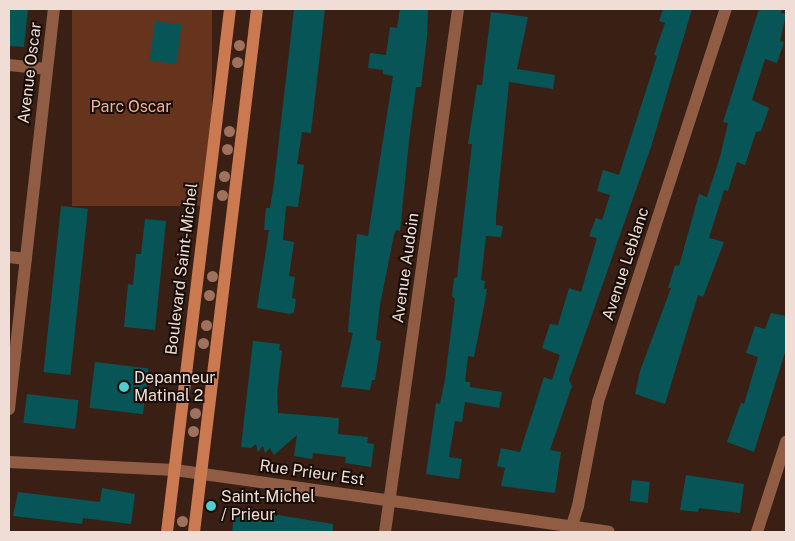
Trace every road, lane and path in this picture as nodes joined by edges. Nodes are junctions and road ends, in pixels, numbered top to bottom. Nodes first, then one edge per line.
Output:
1 (54, 9) edge
2 (230, 9) edge
3 (257, 9) edge
4 (458, 9) edge
5 (726, 9) edge
6 (9, 65) edge
7 (46, 69) junction
8 (9, 257) edge
9 (26, 259) junction
10 (9, 409) edge
11 (786, 442) edge
12 (9, 462) edge
13 (175, 470) junction
14 (201, 474) junction
15 (390, 500) junction
16 (570, 530) edge
17 (167, 532) edge
18 (194, 532) edge
19 (385, 532) edge
20 (609, 532) edge
21 (757, 532) edge

1 - 7 street, Avenue Oscar
2 - 13 main road, Boulevard Saint-Michel
3 - 14 main road
4 - 15 street, Avenue Audoin
5 - 16 street, Avenue Leblanc
6 - 7 street
7 - 9 street, Avenue Oscar
8 - 9 street
9 - 10 street, Avenue Oscar
11 - 21 street
12 - 13 street, Rue Prieur Est
13 - 14 street, Rue Prieur Est
13 - 17 main road, Boulevard Saint-Michel
14 - 15 street, Rue Prieur Est
14 - 18 main road
15 - 16 street, Rue Prieur Est
15 - 19 street, Avenue Audoin
16 - 20 street, Rue Prieur Est

